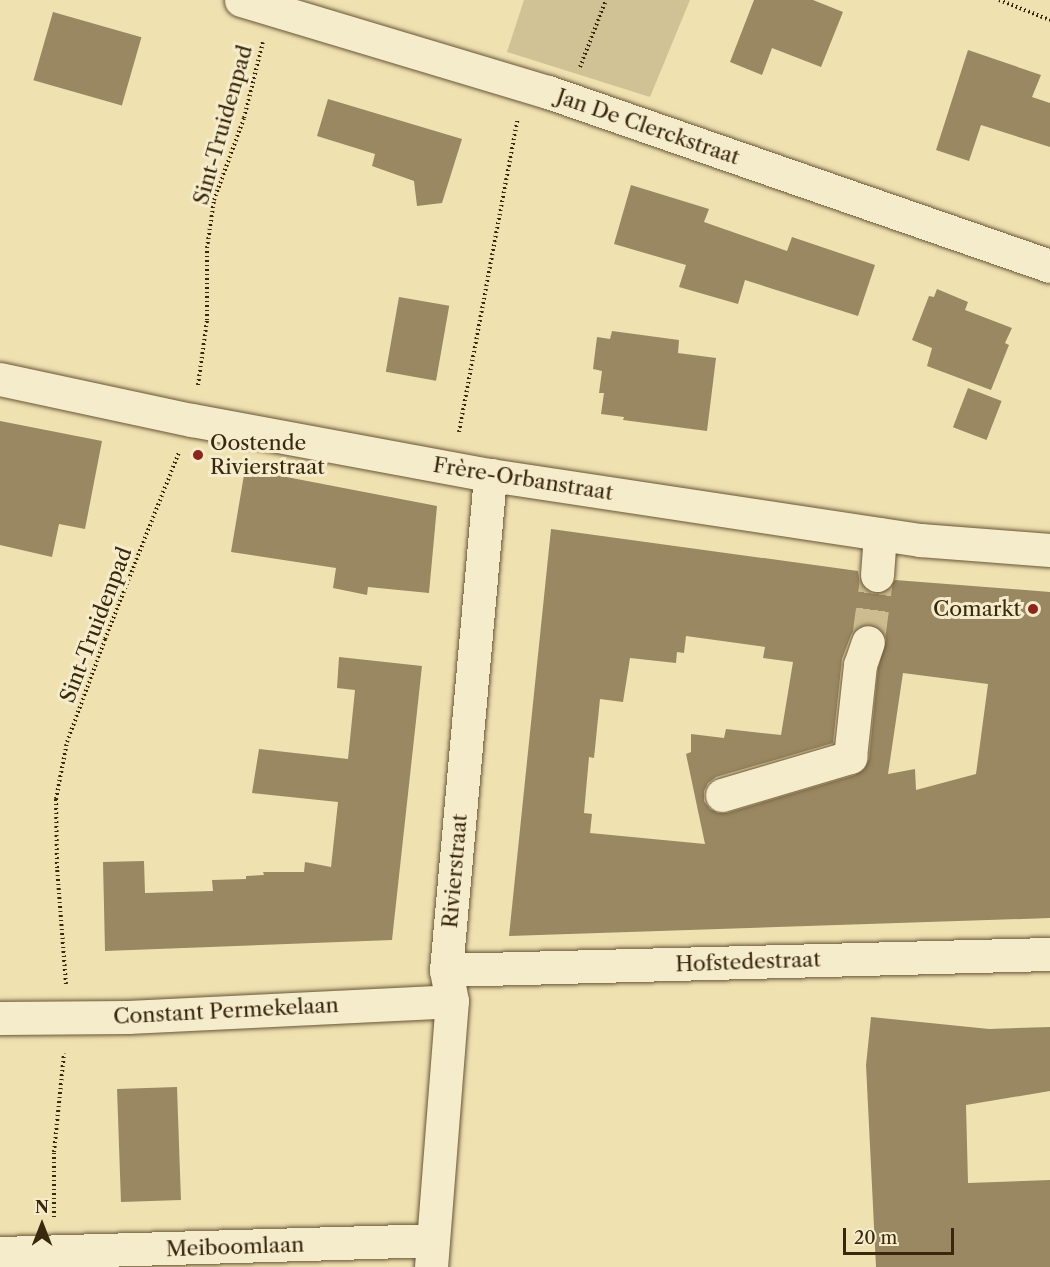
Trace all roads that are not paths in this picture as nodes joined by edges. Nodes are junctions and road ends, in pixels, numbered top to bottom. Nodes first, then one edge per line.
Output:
1 (256, 4) edge
2 (1050, 266) edge
3 (0, 379) edge
4 (490, 475) junction
5 (880, 534) junction
6 (1050, 550) edge
7 (877, 575) tunnel mouth
8 (868, 642) tunnel mouth
9 (722, 795) dead end
10 (1050, 954) edge
11 (449, 986) junction
12 (0, 1018) edge
13 (0, 1253) edge
14 (432, 1254) edge

1 - 2 street, Jan De Clerckstraat
3 - 4 street, Frère-Orbanstraat
4 - 5 street, Frère-Orbanstraat
4 - 11 street, Rivierstraat
5 - 6 street, Frère-Orbanstraat
5 - 7 street
8 - 9 street
10 - 11 street, Hofstedestraat
11 - 12 street, Constant Permekelaan
11 - 14 street, Rivierstraat
13 - 14 street, Meiboomlaan

